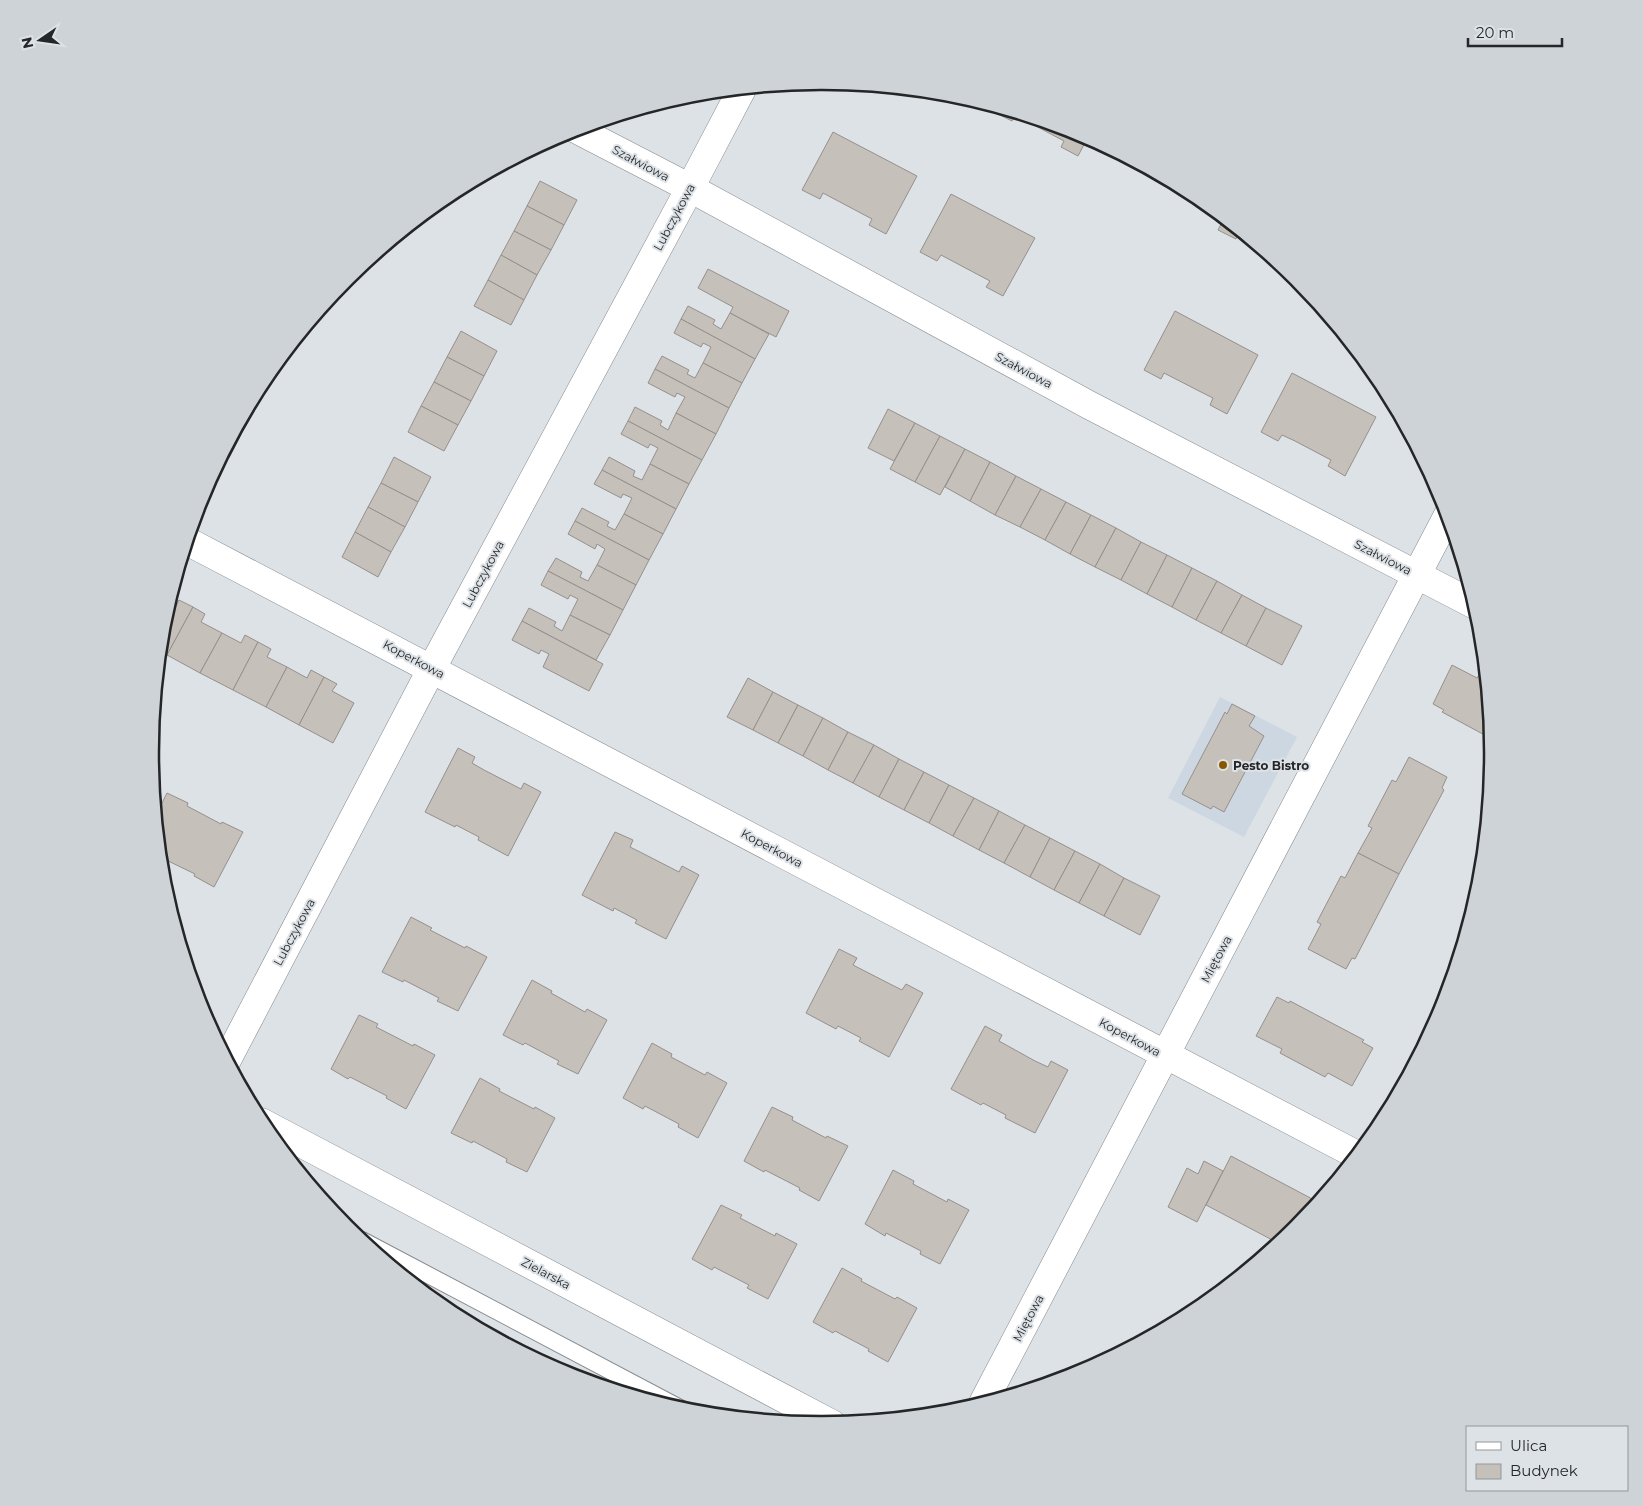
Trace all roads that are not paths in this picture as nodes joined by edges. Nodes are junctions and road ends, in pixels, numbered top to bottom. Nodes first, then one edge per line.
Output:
1 (739, 96) edge
2 (585, 134) edge
3 (690, 188) junction
4 (1443, 524) edge
5 (193, 544) edge
6 (1416, 574) junction
7 (1467, 601) edge
8 (432, 668) junction
9 (231, 1054) edge
10 (1165, 1056) junction
11 (277, 1130) edge
12 (1351, 1152) edge
13 (386, 1253) edge
14 (653, 1394) edge
15 (986, 1395) edge
16 (817, 1416) edge

1 - 3 street, Lubczykowa
2 - 3 street, Szałwiowa
3 - 6 street, Szałwiowa
3 - 8 street, Lubczykowa
4 - 6 street, Miętowa
5 - 8 street, Koperkowa
6 - 7 street, Szałwiowa
6 - 10 street, Miętowa
8 - 9 street, Lubczykowa
8 - 10 street, Koperkowa
10 - 12 street, Koperkowa
10 - 15 street, Miętowa
11 - 16 street, Zielarska
13 - 14 lane

